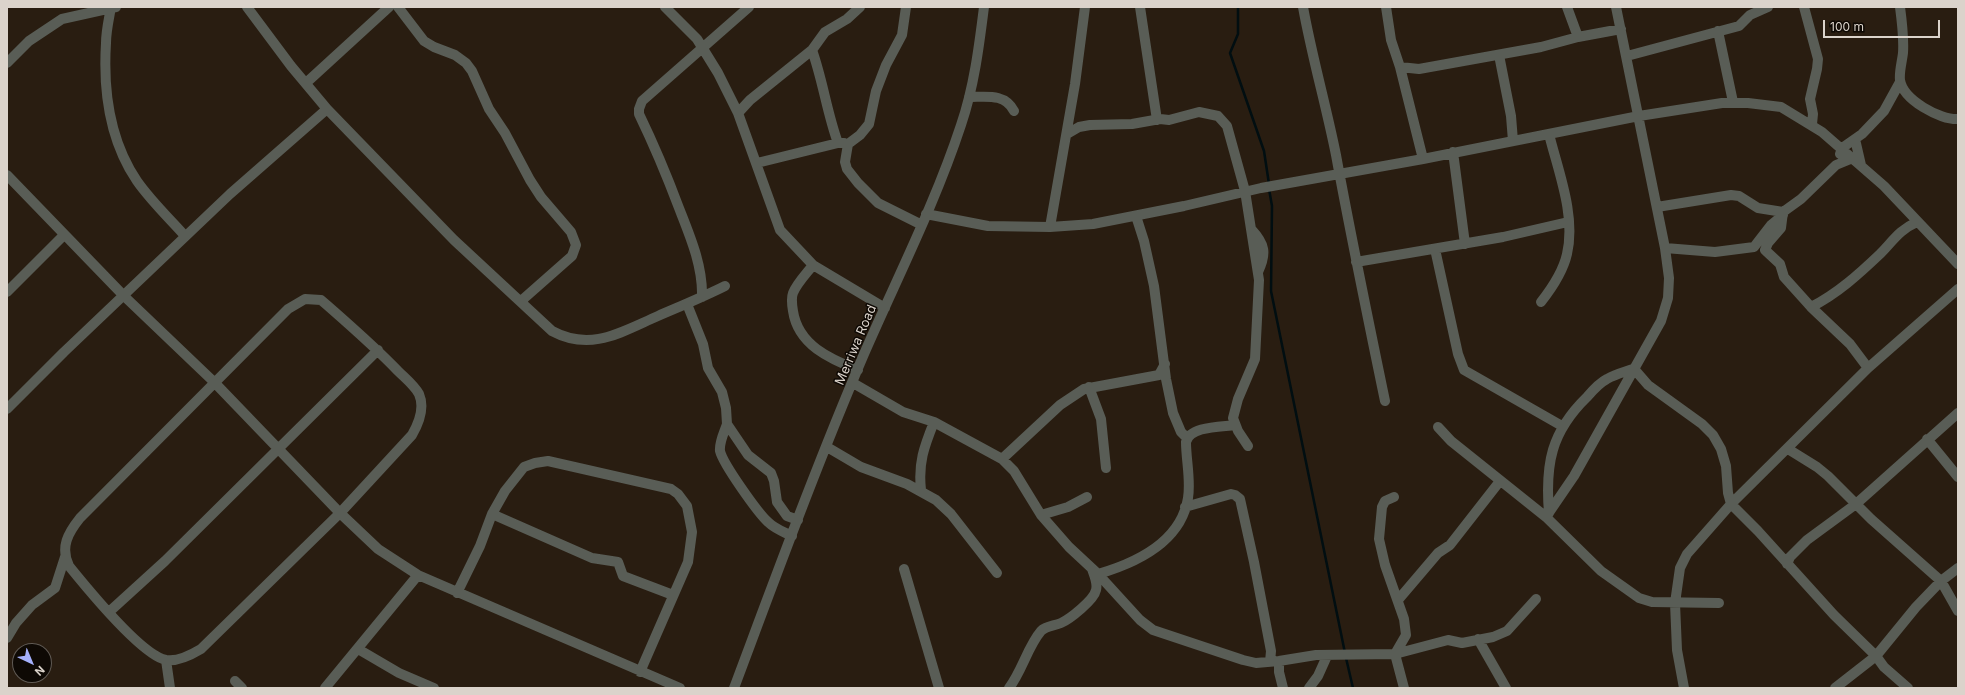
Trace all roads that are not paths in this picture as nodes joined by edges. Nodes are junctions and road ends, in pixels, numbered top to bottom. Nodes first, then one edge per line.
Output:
1 (112, 7) edge
2 (248, 7) edge
3 (389, 7) edge
4 (398, 7) edge
5 (665, 7) edge
6 (749, 7) edge
7 (860, 7) edge
8 (904, 7) edge
9 (984, 7) edge
10 (1085, 7) edge
11 (1140, 7) edge
12 (1303, 7) edge
13 (1386, 7) edge
14 (1567, 7) edge
15 (1616, 7) edge
16 (1768, 7) edge
17 (1804, 7) edge
18 (1900, 7) edge
19 (1621, 29) junction
20 (1718, 31) junction
21 (1578, 37) junction
22 (701, 47) junction
23 (812, 50) junction
24 (1499, 55) junction
25 (1627, 56) junction
26 (7, 63) edge
27 (1400, 67) junction
28 (1419, 69) junction
29 (1900, 82) junction
30 (306, 83) junction
31 (1404, 83) junction
32 (969, 97) junction
33 (1733, 102) junction
34 (327, 109) junction
35 (1014, 111) dead end
36 (738, 113) junction
37 (1638, 116) junction
38 (1958, 119) edge
39 (1157, 120) junction
40 (1812, 124) junction
41 (1067, 134) junction
42 (1549, 134) junction
43 (1855, 139) junction
44 (1513, 141) junction
45 (843, 143) junction
46 (1842, 148) junction
47 (1453, 152) junction
48 (1423, 159) junction
49 (1857, 161) junction
50 (757, 163) junction
51 (1836, 165) junction
52 (1339, 174) junction
53 (7, 175) edge
54 (1245, 191) junction
55 (1657, 207) junction
56 (1783, 213) junction
57 (926, 214) junction
58 (1136, 216) junction
59 (1568, 222) junction
60 (1917, 222) junction
61 (922, 225) junction
62 (1050, 227) junction
63 (64, 234) junction
64 (185, 236) junction
65 (1465, 244) junction
66 (1665, 248) junction
67 (1435, 249) junction
68 (1356, 262) junction
69 (1958, 264) edge
70 (813, 265) junction
71 (725, 286) dead end
72 (1958, 289) edge
73 (7, 292) edge
74 (124, 296) junction
75 (702, 297) junction
76 (521, 301) junction
77 (1541, 302) dead end
78 (687, 304) junction
79 (1812, 307) junction
80 (885, 308) junction
81 (378, 350) junction
82 (1165, 364) junction
83 (1868, 368) junction
84 (1634, 369) junction
85 (858, 370) junction
86 (214, 382) junction
87 (853, 383) junction
88 (1089, 387) junction
89 (1385, 401) dead end
90 (7, 409) edge
91 (1958, 413) edge
92 (934, 422) junction
93 (726, 424) junction
94 (1235, 425) junction
95 (1562, 426) junction
96 (1438, 427) dead end
97 (1187, 438) junction
98 (1927, 439) junction
99 (1248, 446) dead end
100 (827, 447) junction
101 (278, 448) junction
102 (1788, 449) junction
103 (1002, 459) junction
104 (1106, 468) dead end
105 (1958, 477) edge
106 (1500, 481) junction
107 (921, 490) junction
108 (1087, 497) dead end
109 (1394, 497) dead end
110 (1731, 504) junction
111 (1856, 504) junction
112 (1185, 507) junction
113 (340, 513) junction
114 (492, 514) junction
115 (1040, 515) junction
116 (1547, 515) junction
117 (798, 520) junction
118 (792, 536) junction
119 (65, 557) junction
120 (1787, 564) junction
121 (1958, 568) edge
122 (904, 569) dead end
123 (1095, 571) junction
124 (997, 573) dead end
125 (418, 575) junction
126 (1941, 581) junction
127 (457, 593) junction
128 (673, 594) junction
129 (1536, 599) dead end
130 (1398, 600) junction
131 (1675, 603) junction
132 (1720, 603) dead end
133 (1958, 611) edge
134 (109, 612) junction
135 (7, 638) edge
136 (1478, 639) junction
137 (358, 649) junction
138 (1395, 654) junction
139 (1327, 656) junction
140 (1876, 656) junction
141 (166, 660) junction
142 (1275, 662) junction
143 (640, 672) junction
144 (170, 688) edge
145 (325, 688) edge
146 (434, 688) edge
147 (680, 688) edge
148 (734, 688) edge
149 (939, 688) edge
150 (1009, 688) edge
151 (1283, 688) edge
152 (1309, 688) edge
153 (1404, 688) edge
154 (1506, 688) edge
155 (1684, 688) edge
156 (1836, 688) edge
157 (1908, 688) edge

1 - 26 street
1 - 64 street
2 - 30 street
3 - 30 street
4 - 76 street
5 - 22 street
6 - 22 street
7 - 23 street
8 - 45 street
9 - 32 street, Merriwa Road
10 - 41 street
11 - 39 street
12 - 52 street
13 - 27 street
14 - 21 street
15 - 19 street
16 - 20 street
17 - 40 street
18 - 29 street
19 - 21 street
19 - 25 street
20 - 25 street
20 - 33 street
21 - 24 street
22 - 36 street
22 - 75 street
23 - 36 street
23 - 45 street
24 - 28 street
24 - 44 street
25 - 37 street
27 - 28 street
27 - 31 street
28 - 31 street
29 - 38 street
29 - 43 street
30 - 34 street
31 - 48 street
32 - 35 street
32 - 57 street, Merriwa Road
33 - 37 street
33 - 40 street
34 - 64 street
34 - 76 street
36 - 50 street
37 - 42 street
37 - 55 street
39 - 41 street
39 - 54 street
40 - 46 street
41 - 62 street
42 - 44 street
42 - 59 street
43 - 46 street
43 - 49 street
44 - 47 street
45 - 50 street
45 - 61 street
46 - 49 street
46 - 51 street
47 - 48 street
47 - 65 street
48 - 52 street
49 - 51 street
49 - 60 street
50 - 70 street
51 - 56 street
52 - 54 street
52 - 68 street
53 - 63 street
54 - 58 street
54 - 94 street
55 - 56 street
55 - 66 street
56 - 66 street
56 - 79 street
57 - 61 street, Merriwa Road
57 - 62 street
58 - 62 street
58 - 82 street
59 - 65 street
59 - 77 street
60 - 69 street
60 - 79 street
61 - 80 street, Merriwa Road
63 - 73 street
63 - 74 street
64 - 74 street
65 - 67 street
66 - 84 street
67 - 68 street
67 - 95 street
68 - 89 street
70 - 80 street
70 - 85 street
71 - 75 street
72 - 83 street
74 - 86 street
74 - 90 street
75 - 78 street
76 - 78 street
78 - 93 street
79 - 83 street
80 - 85 street, Merriwa Road
81 - 86 street
81 - 101 street
81 - 113 street
82 - 88 street
82 - 97 street
83 - 102 street
84 - 95 street
84 - 110 street
84 - 116 street
85 - 87 street, Merriwa Road
86 - 101 street
86 - 119 street
87 - 92 street
87 - 100 street, Merriwa Road
88 - 103 street
88 - 104 street
91 - 98 street
92 - 103 street
92 - 107 street
93 - 117 street
93 - 118 street
94 - 97 street
94 - 99 street
95 - 116 street
96 - 106 street
97 - 112 street
98 - 105 street
98 - 111 street
100 - 107 street
100 - 117 street, Merriwa Road
101 - 113 street
101 - 134 street
102 - 110 street
102 - 111 street
103 - 115 street
106 - 116 street
106 - 130 street
107 - 124 street
108 - 115 street
109 - 130 street
110 - 120 street
110 - 131 street
111 - 120 street
111 - 126 street
112 - 123 street
112 - 142 street
113 - 125 street
113 - 141 street
114 - 127 street
114 - 128 street
114 - 128 street
115 - 123 street
116 - 131 street
117 - 118 street, Merriwa Road
118 - 148 street, Merriwa Road
119 - 134 street
119 - 135 street
120 - 140 street
121 - 126 street
122 - 149 street
123 - 142 street
123 - 150 street
125 - 127 street
125 - 137 street
126 - 133 street
126 - 140 street
127 - 143 street
128 - 143 street
129 - 136 street
130 - 138 street
131 - 132 street
131 - 155 street
134 - 141 street
136 - 138 street
136 - 154 street
137 - 145 street
137 - 146 street
138 - 139 street
138 - 153 street
139 - 142 street
139 - 152 street
140 - 156 street
140 - 157 street
141 - 144 street
142 - 151 street
143 - 147 street

